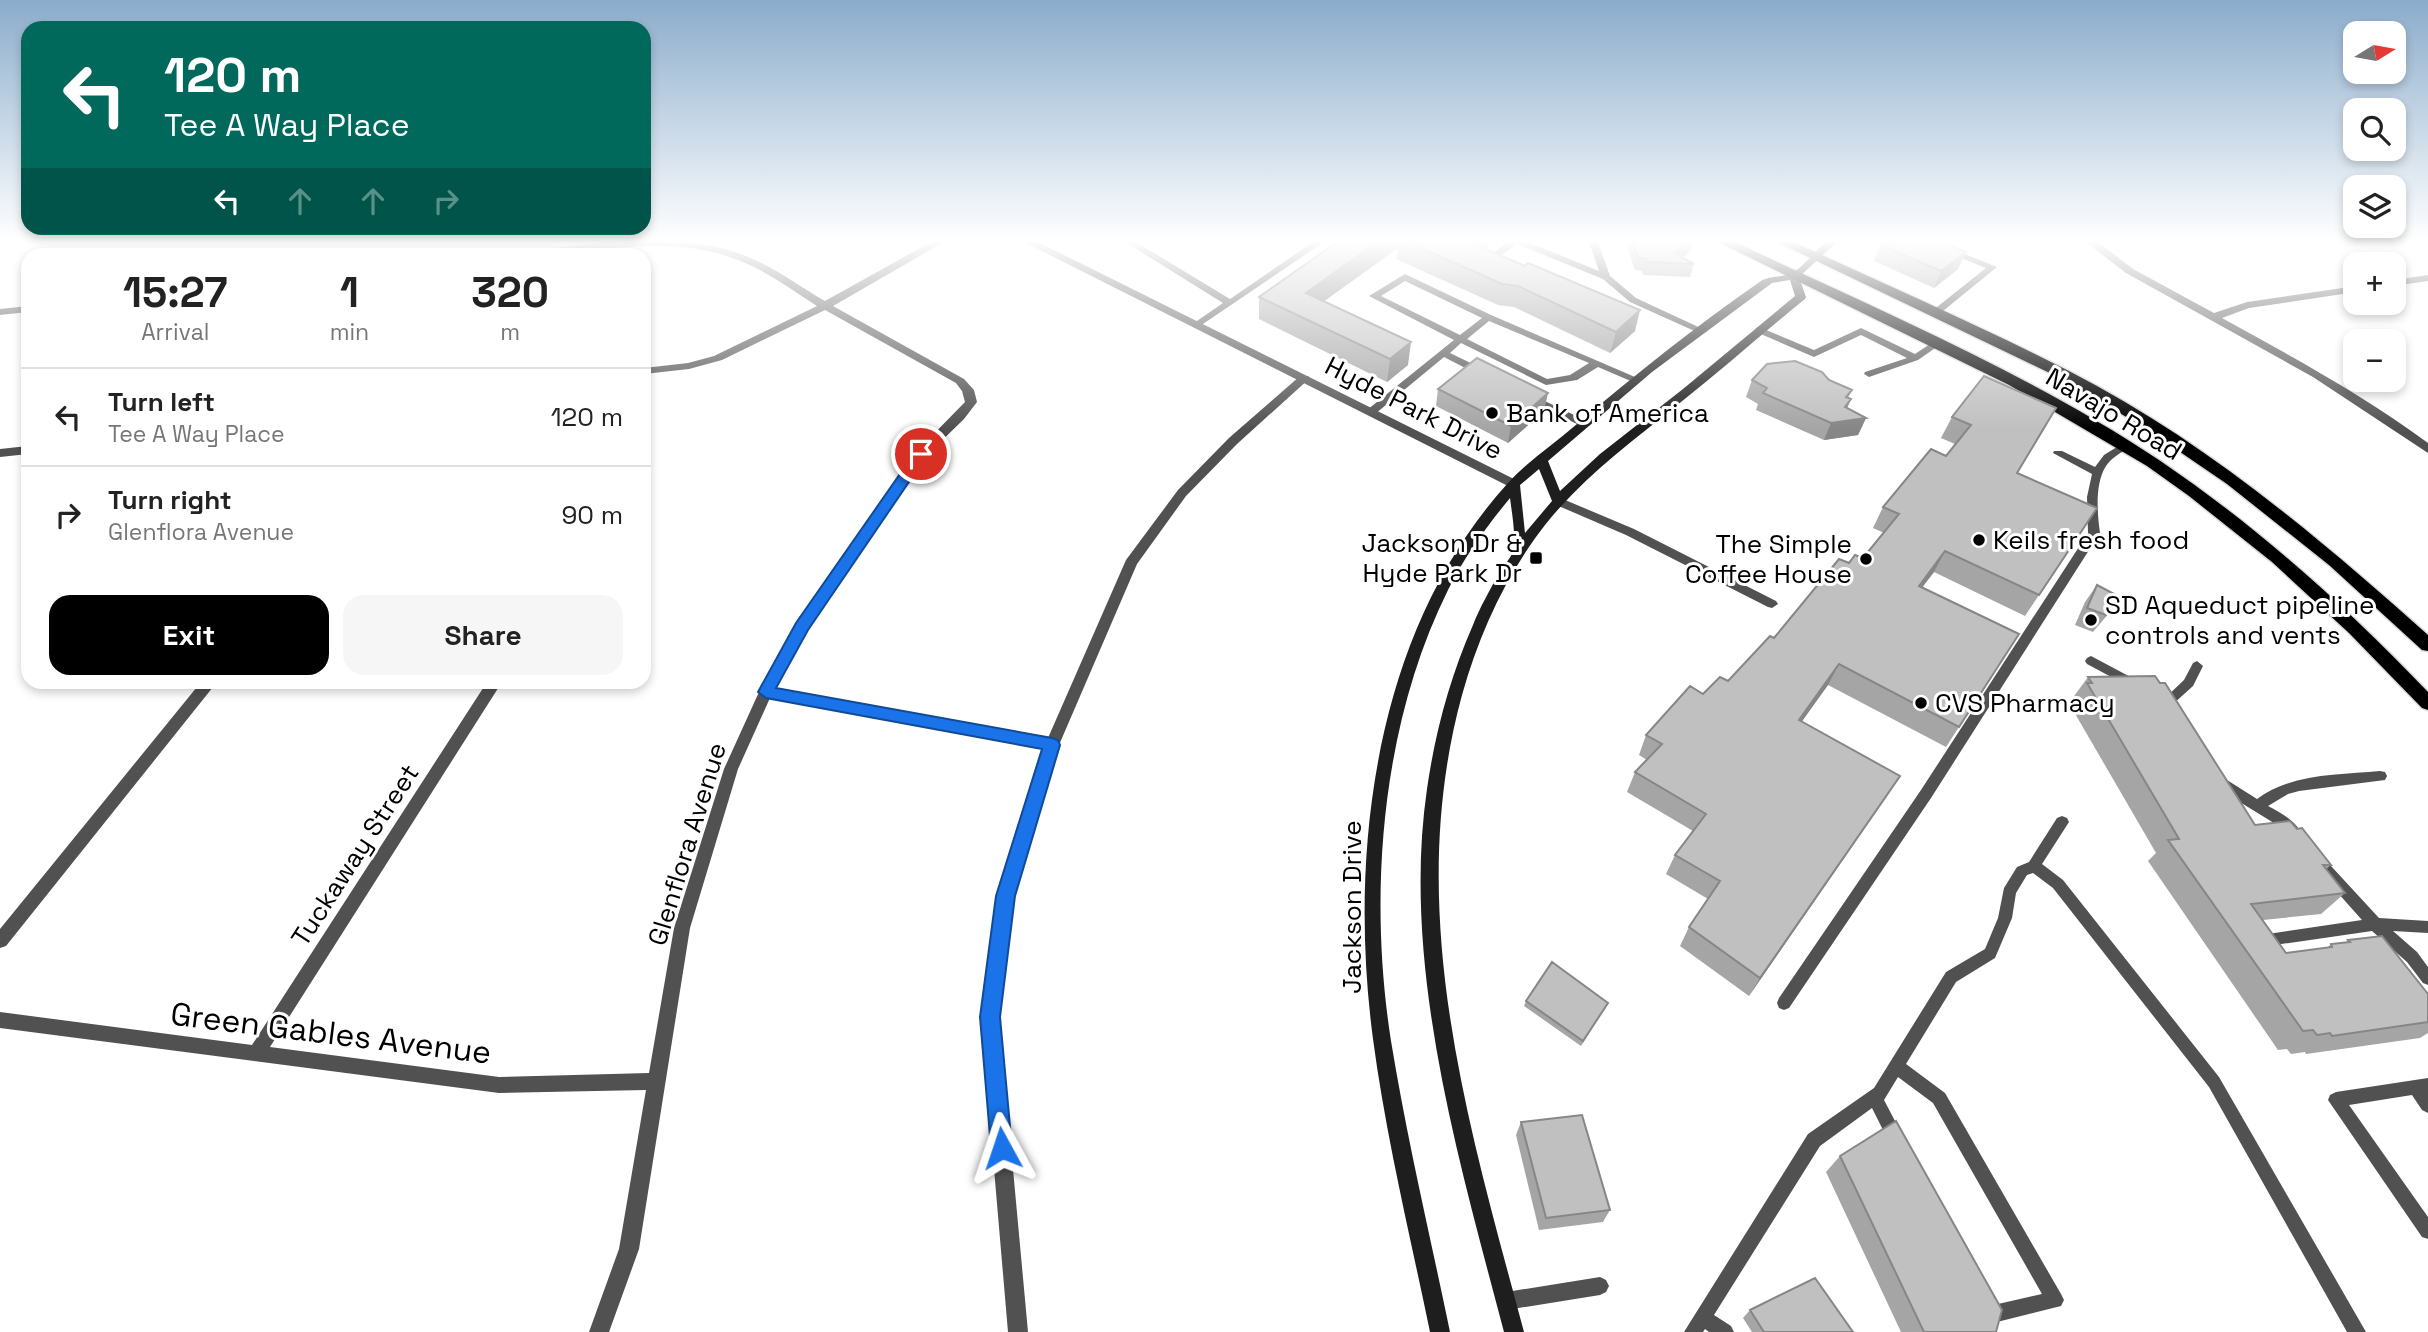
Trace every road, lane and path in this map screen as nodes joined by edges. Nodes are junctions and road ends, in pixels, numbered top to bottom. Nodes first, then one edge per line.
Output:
1 (822, 304) edge
2 (828, 304) edge
3 (1155, 304) edge
4 (1228, 304) edge
5 (1390, 304) edge
6 (1461, 304) edge
7 (1642, 304) edge
8 (1737, 304) edge
9 (1791, 304) edge
10 (1853, 304) edge
11 (1916, 304) edge
12 (1946, 304) edge
13 (2191, 304) edge
14 (2253, 304) edge
15 (825, 306) junction
16 (21, 310) edge
17 (0, 312) edge
18 (1935, 313) junction
19 (1488, 317) junction
20 (2214, 317) junction
21 (1197, 325) junction
22 (1759, 330) junction
23 (1702, 331) junction
24 (1459, 340) junction
25 (1936, 344) junction
26 (1443, 354) junction
27 (1915, 358) junction
28 (1597, 363) junction
29 (651, 370) edge
30 (1869, 374) dead end
31 (1490, 377) edge
32 (1304, 378) junction
33 (1637, 380) junction
34 (1526, 395) edge
35 (1371, 412) junction
36 (1585, 424) junction
37 (2425, 443) edge
38 (2125, 445) junction
39 (21, 451) edge
40 (0, 453) edge
41 (2058, 453) dead end
42 (1541, 459) junction
43 (2099, 473) junction
44 (1514, 484) junction
45 (1558, 501) junction
46 (1519, 551) junction
47 (1772, 604) dead end
48 (2428, 645) edge
49 (2091, 661) dead end
50 (2197, 666) dead end
51 (204, 689) edge
52 (490, 689) edge
53 (766, 692) junction
54 (2428, 703) edge
55 (1052, 745) junction
56 (2216, 775) edge
57 (2380, 776) dead end
58 (2258, 806) junction
59 (2062, 822) dead end
60 (2304, 844) edge
61 (2321, 864) edge
62 (2034, 866) junction
63 (2428, 917) edge
64 (2375, 924) junction
65 (2412, 926) junction
66 (2428, 927) edge
67 (0, 941) edge
68 (2257, 942) edge
69 (2428, 978) edge
70 (1784, 1003) dead end
71 (0, 1020) edge
72 (256, 1053) junction
73 (1896, 1066) junction
74 (657, 1081) junction
75 (2421, 1086) edge
76 (1874, 1097) junction
77 (2428, 1105) edge
78 (1907, 1158) edge
79 (2428, 1231) edge
80 (1600, 1286) dead end
81 (1980, 1290) edge
82 (1506, 1301) junction
83 (1697, 1324) edge
84 (599, 1332) edge
85 (1018, 1332) edge
86 (1440, 1332) edge
87 (1514, 1332) edge
88 (1725, 1332) edge
89 (2357, 1332) edge

1 - 15 street
2 - 15 street
3 - 21 street, Hyde Park Drive
4 - 21 lane
5 - 24 lane
6 - 19 lane
7 - 23 lane
8 - 23 main road, Jackson Drive
9 - 22 main road
10 - 25 main road, Navajo Road
11 - 18 main road, Navajo Road
12 - 18 lane
13 - 20 street
14 - 20 street
15 - 29 street
15 - 53 street, Glenflora Avenue
16 - 17 street
18 - 48 main road, Navajo Road
19 - 24 lane
19 - 28 lane
20 - 37 street
21 - 32 street, Hyde Park Drive
22 - 27 lane
22 - 45 main road
23 - 33 main road, Jackson Drive
24 - 26 lane
24 - 28 lane
25 - 27 lane
25 - 38 main road, Navajo Road
26 - 31 lane
26 - 35 lane
27 - 30 lane
28 - 33 lane
32 - 35 street, Hyde Park Drive
32 - 55 street
33 - 36 main road, Jackson Drive
34 - 36 lane
35 - 44 street, Hyde Park Drive
36 - 42 main road, Jackson Drive
38 - 43 lane
38 - 54 main road, Navajo Road
39 - 40 street
41 - 43 lane
42 - 44 main road, Jackson Drive
42 - 45 main road
43 - 70 lane
44 - 46 main road
44 - 86 main road, Jackson Drive
45 - 46 main road
45 - 47 lane
46 - 82 main road
49 - 50 lane
51 - 67 street
52 - 72 street, Tuckaway Street
53 - 55 street
53 - 74 street, Glenflora Avenue
55 - 85 street
56 - 58 lane
57 - 58 lane
58 - 60 lane
59 - 62 lane
61 - 64 lane
62 - 73 lane
62 - 89 lane
63 - 65 lane
64 - 65 lane
64 - 68 lane
64 - 69 lane
65 - 66 lane
71 - 72 street, Green Gables Avenue
72 - 74 street, Green Gables Avenue
73 - 76 lane
73 - 81 lane
74 - 84 street, Glenflora Avenue
75 - 77 lane
75 - 79 lane
76 - 78 lane
76 - 83 lane
80 - 82 lane
82 - 87 main road
83 - 88 lane

